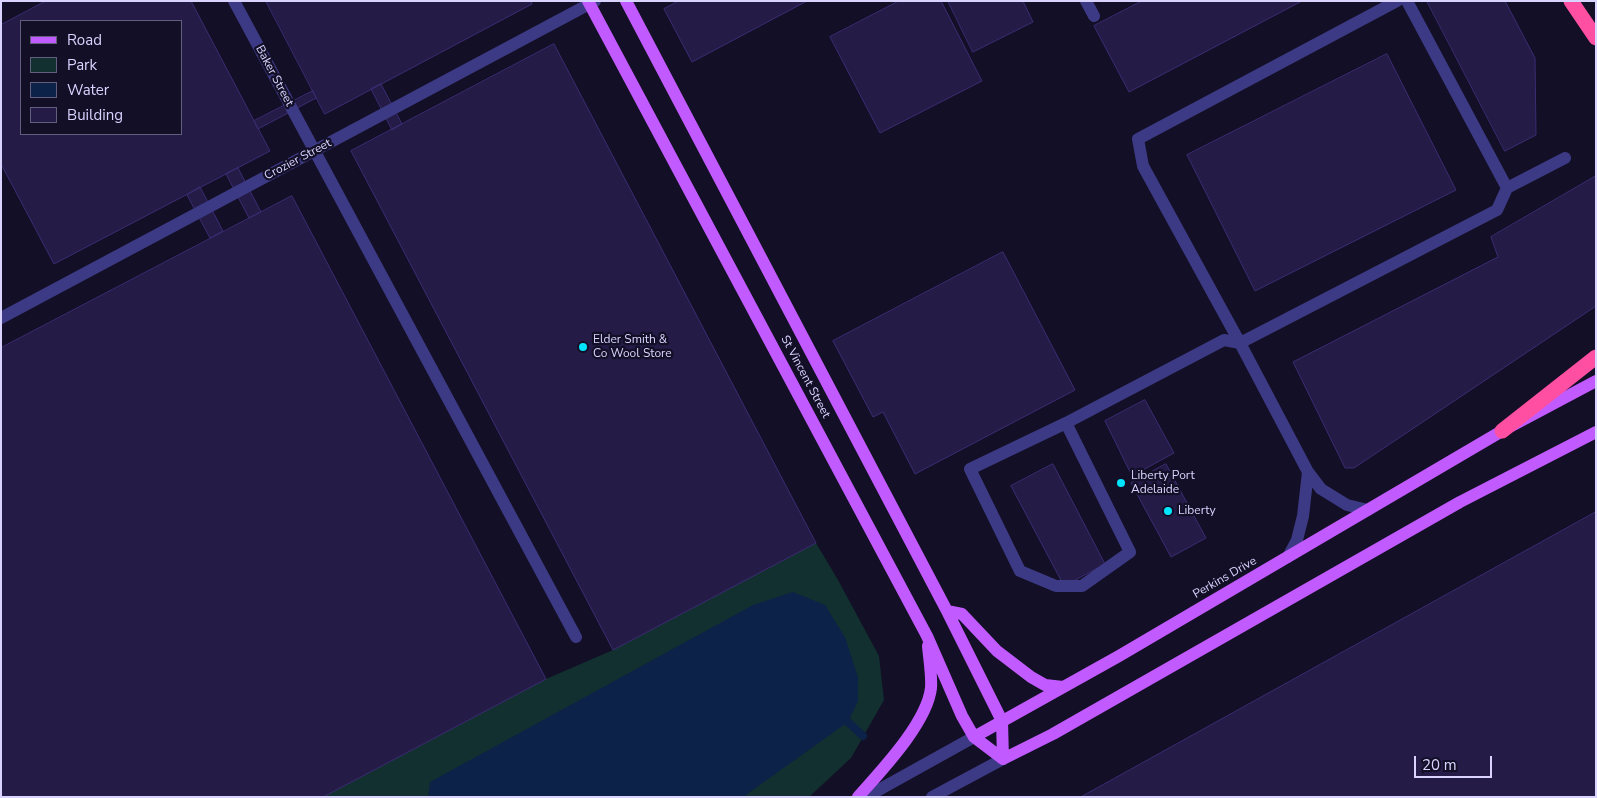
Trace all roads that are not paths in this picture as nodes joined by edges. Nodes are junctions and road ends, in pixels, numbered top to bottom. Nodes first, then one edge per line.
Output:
1 (234, 1) edge
2 (626, 1) edge
3 (1086, 1) edge
4 (1397, 1) edge
5 (1408, 1) edge
6 (1571, 1) edge
7 (591, 2) edge
8 (1094, 16) dead end
9 (1596, 38) edge
10 (315, 151) junction
11 (1566, 158) dead end
12 (1507, 188) junction
13 (1, 318) edge
14 (1240, 343) junction
15 (1596, 357) edge
16 (1596, 381) edge
17 (1066, 423) junction
18 (1502, 431) junction
19 (1596, 432) edge
20 (1308, 472) junction
21 (1368, 510) junction
22 (1288, 557) junction
23 (946, 611) junction
24 (927, 636) junction
25 (576, 637) dead end
26 (1063, 687) junction
27 (1002, 721) junction
28 (974, 738) junction
29 (1003, 759) junction
30 (858, 797) edge
31 (866, 797) edge
32 (932, 797) edge

1 - 10 street, Baker Street
2 - 23 main road, St Vincent Street
3 - 8 street
4 - 14 street
5 - 12 street
6 - 9 highway
7 - 10 street, Crozier Street
7 - 24 main road, St Vincent Street
10 - 13 street, Crozier Street
10 - 25 street, Baker Street
11 - 12 street
12 - 14 street
14 - 17 street
14 - 20 street
15 - 18 highway
16 - 18 main road, Perkins Drive
17 - 17 street
18 - 21 main road, Perkins Drive
19 - 29 main road
20 - 21 street
20 - 22 street
21 - 22 main road, Perkins Drive
22 - 26 main road, Perkins Drive
23 - 26 main road
23 - 27 main road, St Vincent Street
24 - 28 main road, St Vincent Street
24 - 30 main road
26 - 27 main road, Perkins Drive
27 - 28 main road, Perkins Drive
27 - 29 main road
28 - 29 main road, St Vincent Street
28 - 31 street, Perkins Drive
29 - 32 street

